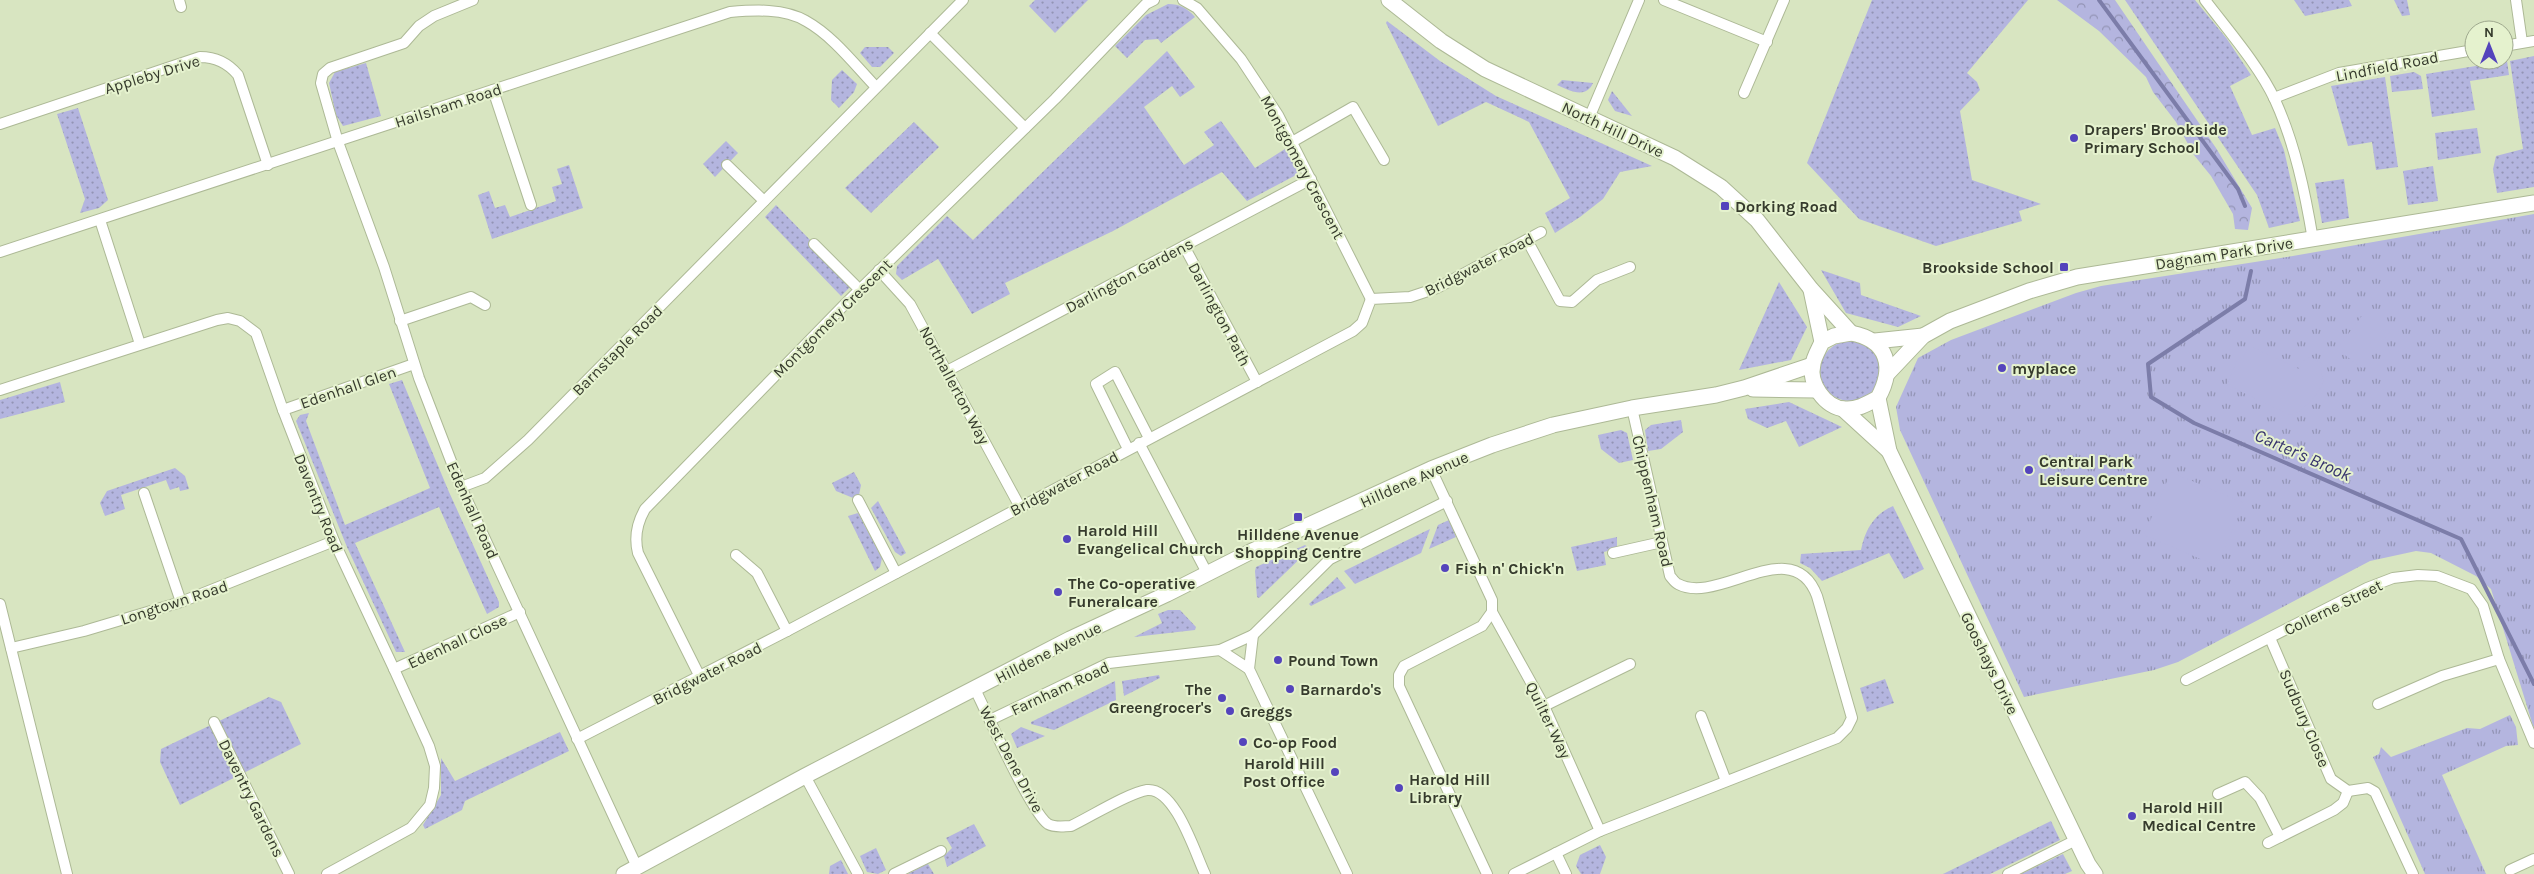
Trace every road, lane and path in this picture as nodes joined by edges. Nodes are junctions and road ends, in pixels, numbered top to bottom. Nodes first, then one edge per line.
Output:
1 (473, 0) edge
2 (963, 0) edge
3 (1154, 0) edge
4 (1183, 0) edge
5 (1389, 0) edge
6 (1639, 0) edge
7 (1664, 0) edge
8 (1784, 0) edge
9 (2205, 0) edge
10 (2516, 0) edge
11 (930, 33) junction
12 (2534, 41) edge
13 (1767, 42) junction
14 (2522, 42) junction
15 (2514, 44) edge
16 (2464, 52) edge
17 (876, 87) junction
18 (493, 90) junction
19 (1744, 93) dead end
20 (2274, 98) junction
21 (1589, 118) junction
22 (0, 124) edge
23 (1025, 128) junction
24 (338, 142) junction
25 (1292, 142) junction
26 (1384, 160) dead end
27 (268, 165) junction
28 (727, 165) dead end
29 (1311, 178) junction
30 (764, 201) junction
31 (2534, 203) edge
32 (531, 205) dead end
33 (100, 220) junction
34 (1542, 232) dead end
35 (1527, 240) junction
36 (2313, 240) junction
37 (814, 244) dead end
38 (1184, 246) junction
39 (0, 252) edge
40 (1630, 267) dead end
41 (879, 270) junction
42 (859, 289) junction
43 (1810, 289) junction
44 (1371, 298) junction
45 (485, 305) dead end
46 (400, 322) junction
47 (1851, 333) junction
48 (1923, 336) junction
49 (1874, 341) junction
50 (1822, 342) junction
51 (140, 344) junction
52 (414, 364) junction
53 (1812, 365) junction
54 (947, 371) junction
55 (1888, 373) junction
56 (1257, 382) junction
57 (1744, 388) junction
58 (0, 390) edge
59 (1816, 390) junction
60 (1878, 398) junction
61 (1632, 408) junction
62 (1843, 409) junction
63 (283, 410) junction
64 (1149, 438) junction
65 (1139, 443) junction
66 (1128, 449) junction
67 (1888, 451) junction
68 (1431, 469) junction
69 (461, 487) junction
70 (144, 493) dead end
71 (858, 500) dead end
72 (1447, 501) junction
73 (1020, 507) junction
74 (334, 541) junction
75 (1662, 542) junction
76 (1613, 553) dead end
77 (736, 555) dead end
78 (896, 573) junction
79 (1207, 573) junction
80 (181, 602) junction
81 (0, 604) edge
82 (520, 612) junction
83 (1492, 612) junction
84 (788, 631) junction
85 (1253, 635) junction
86 (2270, 638) junction
87 (10, 648) junction
88 (1220, 650) junction
89 (2500, 659) junction
90 (1630, 664) dead end
91 (1248, 668) junction
92 (394, 669) junction
93 (700, 677) junction
94 (2186, 680) dead end
95 (975, 689) junction
96 (2378, 704) dead end
97 (1544, 706) junction
98 (1701, 716) dead end
99 (990, 720) junction
100 (214, 722) dead end
101 (577, 739) junction
102 (2534, 743) edge
103 (805, 776) junction
104 (1726, 780) junction
105 (2348, 791) junction
106 (2218, 794) dead end
107 (1600, 831) junction
108 (2280, 837) junction
109 (2076, 840) junction
110 (2268, 843) dead end
111 (941, 851) dead end
112 (1556, 853) junction
113 (2534, 859) edge
114 (2510, 870) dead end
115 (630, 871) edge
116 (67, 874) edge
117 (289, 874) edge
118 (327, 874) edge
119 (858, 874) edge
120 (894, 874) edge
121 (1204, 874) edge
122 (1347, 874) edge
123 (1487, 874) edge
124 (1514, 874) edge
125 (1566, 874) edge
126 (2008, 874) edge
127 (2095, 874) edge
128 (2413, 874) edge

1 - 24 street, Edenhall Road
2 - 11 street, Barnstaple Road
3 - 23 street, Montgomery Crescent
4 - 25 street, Montgomery Crescent
5 - 21 street, North Hill Drive
6 - 21 street
7 - 13 street
8 - 13 street
9 - 20 street
10 - 14 street
11 - 17 street, Barnstaple Road
11 - 23 street
12 - 14 street
13 - 19 street
14 - 15 street
16 - 20 street, Lindfield Road
17 - 18 street, Hailsham Road
17 - 30 street, Barnstaple Road
18 - 24 street, Hailsham Road
18 - 32 street
20 - 36 street
21 - 43 street, North Hill Drive
22 - 27 street, Appleby Drive
23 - 41 street, Montgomery Crescent
24 - 27 street, Hailsham Road
24 - 46 street, Edenhall Road
25 - 26 street
25 - 29 street, Montgomery Crescent
27 - 33 street, Hailsham Road
28 - 30 street
29 - 38 street, Darlington Gardens
29 - 44 street, Montgomery Crescent
30 - 69 street, Barnstaple Road
31 - 36 street, Dagnam Park Drive
33 - 39 street, Hailsham Road
33 - 51 street
34 - 35 street, Bridgwater Road
35 - 40 street
35 - 44 street, Bridgwater Road
36 - 48 street, Dagnam Park Drive
37 - 42 street
38 - 54 street, Darlington Gardens
38 - 56 street, Darlington Path
41 - 42 street, Montgomery Crescent
41 - 54 street, Northallerton Way
42 - 93 street, Montgomery Crescent
43 - 47 street, North Hill Drive
43 - 50 street, North Hill Drive
44 - 56 street, Bridgwater Road
45 - 46 street
46 - 52 street, Edenhall Road
47 - 49 street
47 - 50 street
48 - 49 street, Dagnam Park Drive
48 - 55 street, Dagnam Park Drive
49 - 55 street
50 - 53 street
51 - 58 street, Daventry Road
51 - 63 street, Daventry Road
52 - 63 street, Edenhall Glen
52 - 69 street, Edenhall Road
53 - 57 street, Hilldene Avenue
53 - 59 street
54 - 73 street, Northallerton Way
55 - 60 street
56 - 64 street, Bridgwater Road
57 - 59 street, Hilldene Avenue
57 - 61 street, Hilldene Avenue
59 - 62 street
60 - 62 street
60 - 67 street, Gooshays Drive
61 - 68 street, Hilldene Avenue
61 - 75 street, Chippenham Road
62 - 67 street, Gooshays Drive
63 - 74 street, Daventry Road
64 - 65 street, Bridgwater Road
64 - 66 street
65 - 66 street, Bridgwater Road
65 - 79 street
66 - 73 street, Bridgwater Road
67 - 109 street, Gooshays Drive
68 - 72 street, Quilter Way
68 - 79 street, Hilldene Avenue
69 - 82 street, Edenhall Road
70 - 80 street
71 - 78 street
72 - 83 street, Quilter Way
72 - 85 street, Farnham Road
73 - 78 street, Bridgwater Road
74 - 80 street, Longtown Road
74 - 92 street, Daventry Road
75 - 76 street
75 - 104 street, Chippenham Road
77 - 84 street
78 - 84 street, Bridgwater Road
79 - 95 street, Hilldene Avenue
80 - 87 street, Longtown Road
81 - 87 street
82 - 92 street, Edenhall Close
82 - 101 street, Edenhall Road
83 - 97 street, Quilter Way
83 - 123 street
84 - 93 street, Bridgwater Road
85 - 88 street, Farnham Road
85 - 91 street
86 - 89 street, Collerne Street
86 - 94 street, Collerne Street
86 - 105 street, Sudbury Close
87 - 116 street
88 - 91 street
88 - 99 street, Farnham Road
89 - 96 street
89 - 102 street, Collerne Street
90 - 97 street
91 - 122 street
92 - 118 street, Daventry Road
93 - 101 street, Bridgwater Road
95 - 99 street, West Dene Drive
95 - 103 street, Hilldene Avenue
97 - 107 street, Quilter Way
98 - 104 street
99 - 121 street, West Dene Drive
100 - 117 street, Daventry Gardens
101 - 115 street, Edenhall Road
103 - 115 street, Hilldene Avenue
103 - 119 street
104 - 107 street, Chippenham Road
105 - 108 street
105 - 128 street
106 - 108 street
107 - 112 street, Chippenham Road
108 - 110 street
109 - 126 street
109 - 127 street, Gooshays Drive
111 - 120 street
112 - 124 street, Chippenham Road
112 - 125 street
113 - 114 street

